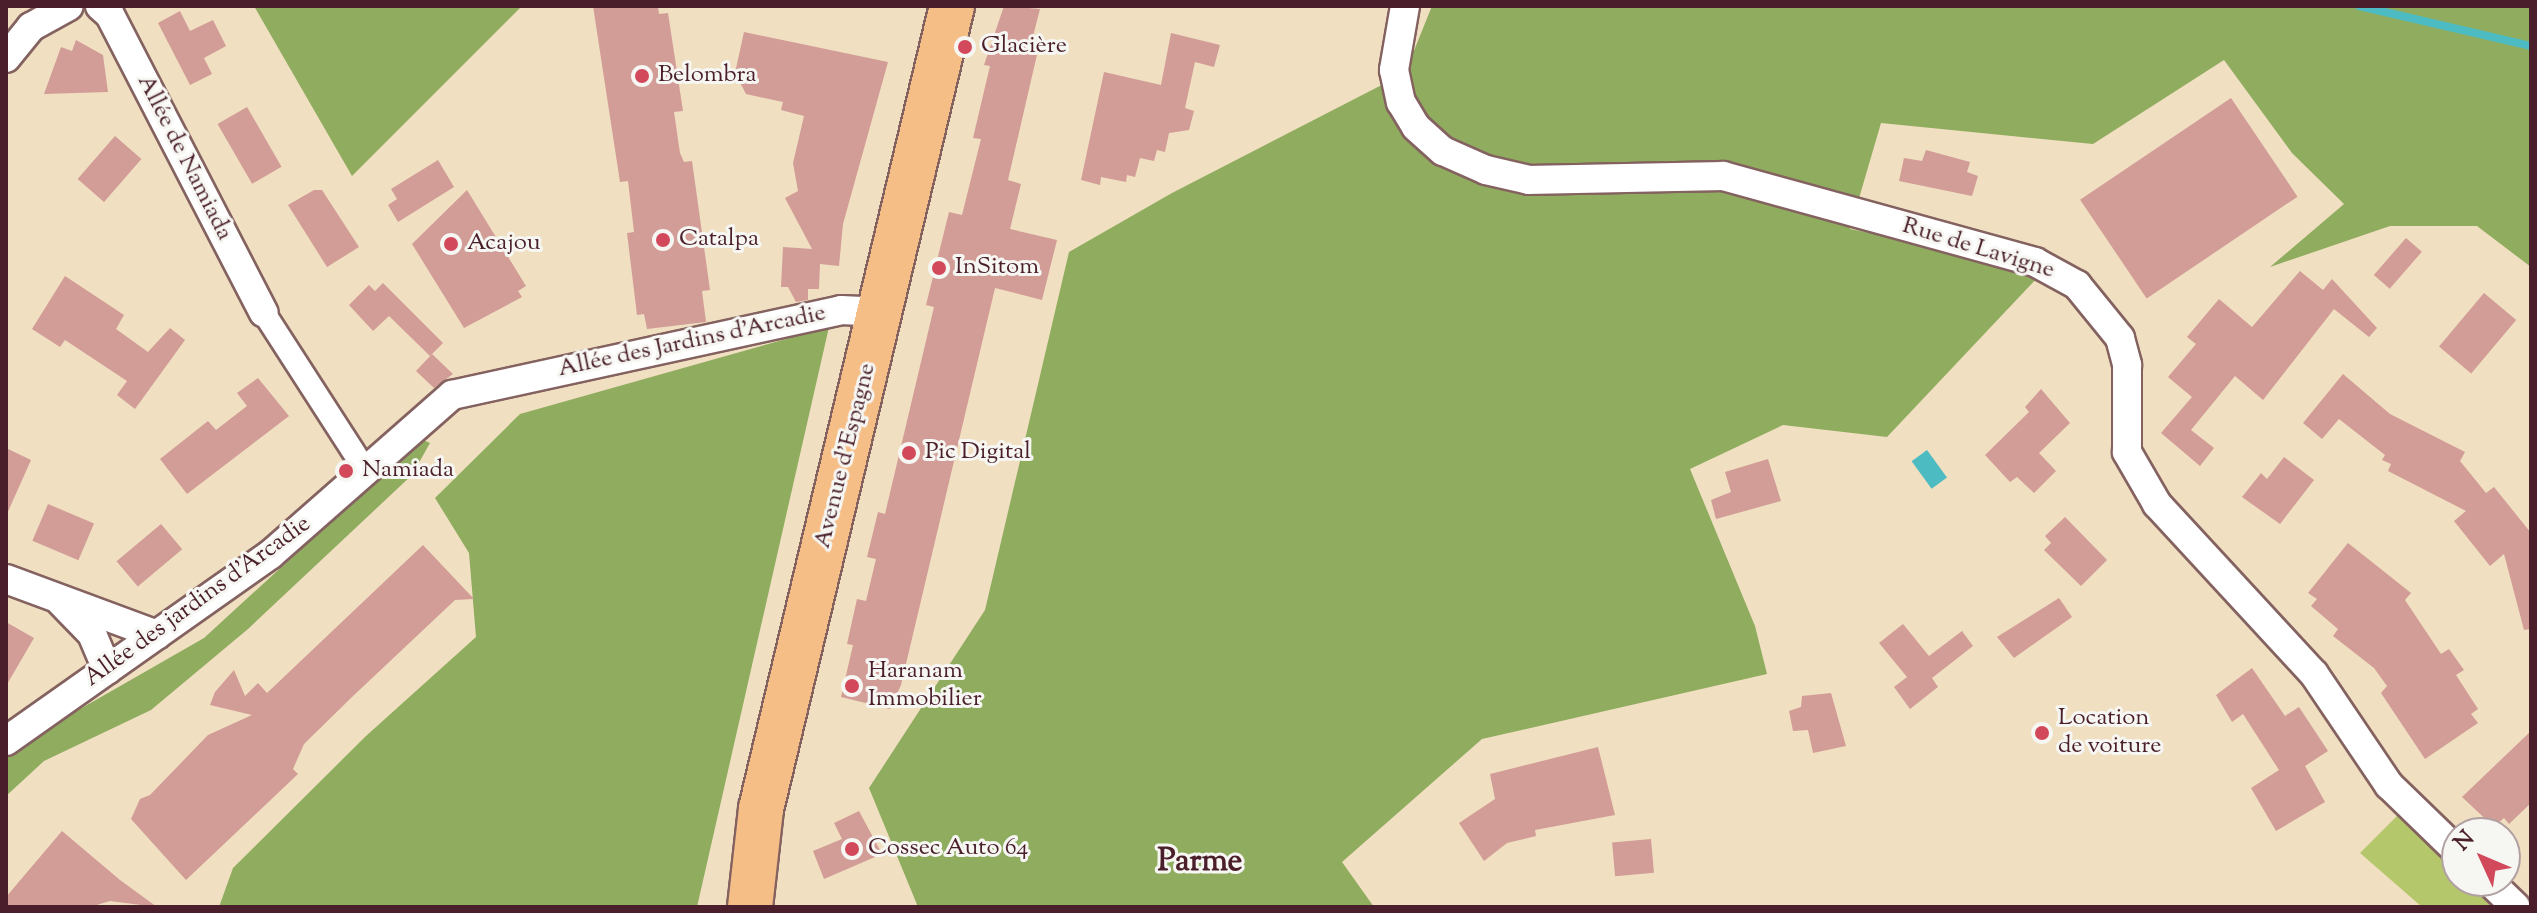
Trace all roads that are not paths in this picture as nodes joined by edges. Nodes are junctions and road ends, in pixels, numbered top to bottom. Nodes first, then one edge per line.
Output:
1 (19, 6) edge
2 (100, 6) edge
3 (952, 6) edge
4 (1405, 6) edge
5 (58, 7) edge
6 (6, 51) edge
7 (6, 58) edge
8 (883, 312) junction
9 (264, 313) joint
10 (503, 383) joint
11 (366, 471) junction
12 (6, 579) edge
13 (58, 599) junction
14 (157, 635) junction
15 (107, 670) junction
16 (6, 741) edge
17 (2441, 835) edge
18 (750, 907) edge

1 - 6 street
2 - 9 street, Allée de Namiada
3 - 8 main road, Avenue d'Espagne
4 - 17 street, Rue de Lavigne
5 - 7 street
8 - 10 street, Allée des Jardins d'Arcadie
8 - 18 main road, Avenue d'Espagne
9 - 11 street
10 - 11 street, Allée des jardins d'Arcadie
11 - 14 street, Allée des jardins d'Arcadie
12 - 13 street
13 - 14 street
13 - 15 street
14 - 15 street, Allée des jardins d'Arcadie
15 - 16 street, Allée des jardins d'Arcadie

